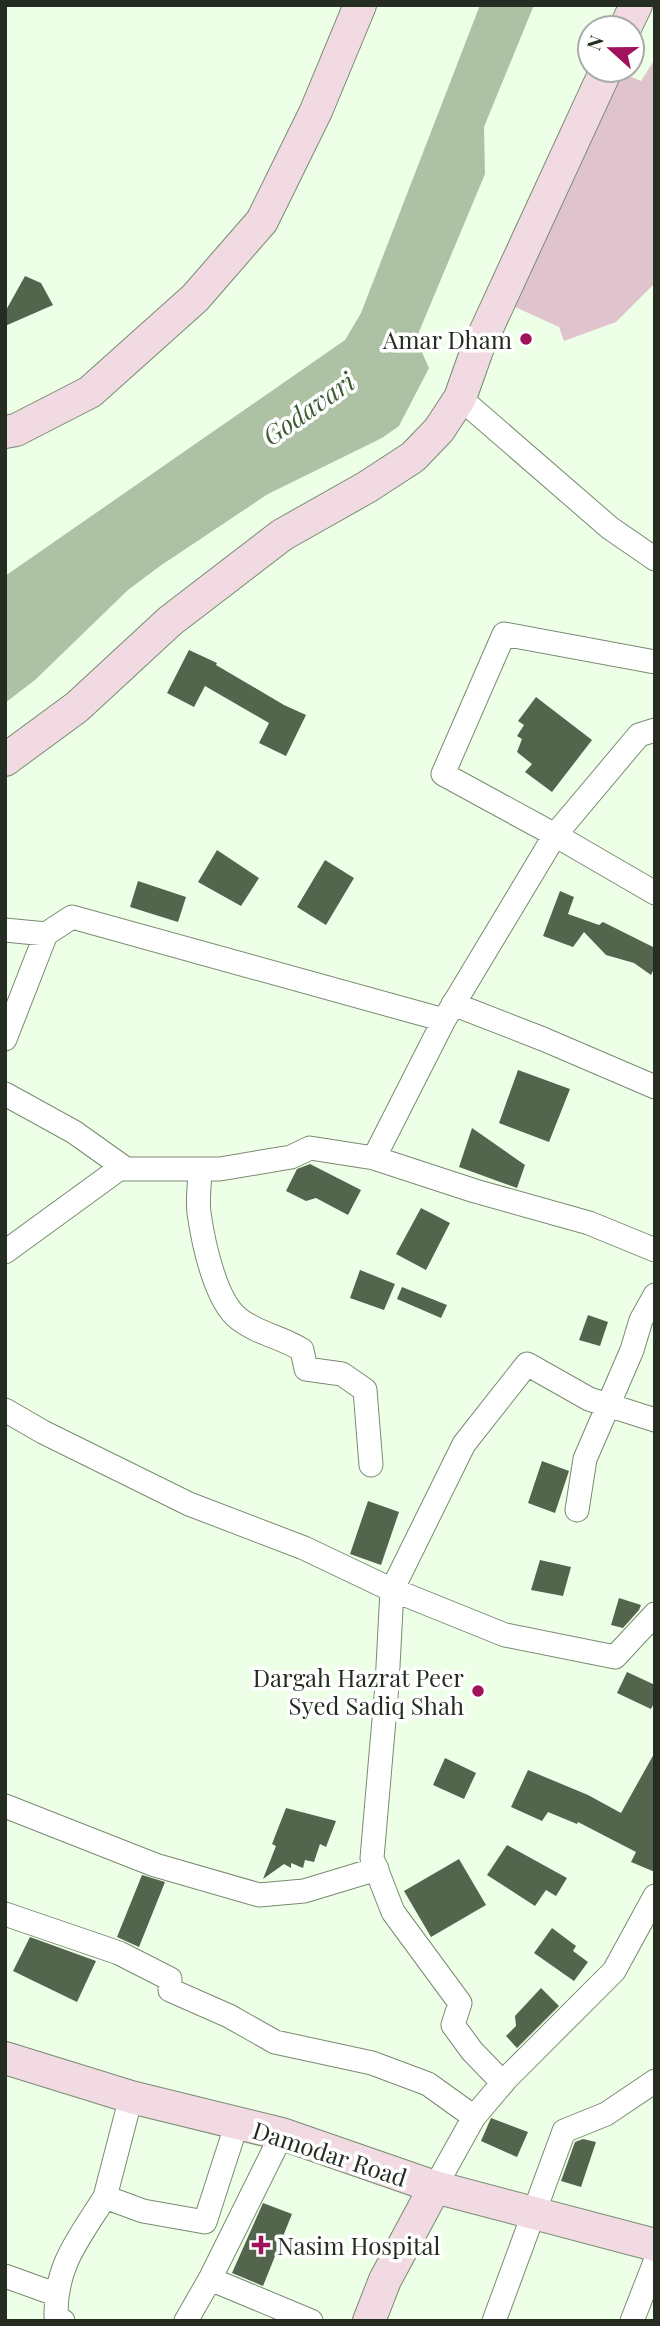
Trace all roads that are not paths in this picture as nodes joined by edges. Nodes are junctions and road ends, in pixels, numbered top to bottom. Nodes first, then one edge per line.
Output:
1 (360, 5) edge
2 (600, 84) edge
3 (460, 398) junction
4 (5, 432) edge
5 (655, 559) edge
6 (655, 662) edge
7 (655, 730) edge
8 (5, 760) edge
9 (555, 835) junction
10 (655, 893) edge
11 (5, 930) edge
12 (46, 934) junction
13 (448, 1012) junction
14 (5, 1039) edge
15 (655, 1087) edge
16 (5, 1094) edge
17 (374, 1158) junction
18 (126, 1169) junction
19 (200, 1169) junction
20 (655, 1250) edge
21 (5, 1252) edge
22 (655, 1295) edge
23 (607, 1405) junction
24 (5, 1410) edge
25 (655, 1420) edge
26 (371, 1465) dead end
27 (577, 1510) dead end
28 (392, 1590) junction
29 (655, 1614) edge
30 (5, 1805) edge
31 (377, 1870) junction
32 (655, 1896) edge
33 (5, 1914) edge
34 (5, 2057) edge
35 (655, 2081) edge
36 (503, 2083) junction
37 (131, 2097) junction
38 (474, 2117) junction
39 (237, 2123) junction
40 (282, 2134) junction
41 (435, 2187) junction
42 (105, 2197) junction
43 (533, 2212) junction
44 (205, 2222) junction
45 (229, 2238) junction
46 (655, 2245) edge
47 (655, 2262) edge
48 (5, 2276) edge
49 (210, 2279) junction
50 (55, 2294) junction
51 (497, 2310) edge
52 (63, 2321) edge
53 (186, 2321) edge
54 (311, 2321) edge
55 (369, 2321) edge
56 (483, 2321) edge
57 (632, 2321) edge

1 - 4 street
2 - 3 street
3 - 5 street
3 - 8 street
6 - 9 street
7 - 9 street
9 - 10 street
9 - 13 street
11 - 12 street
12 - 13 street
12 - 14 street
13 - 15 street
13 - 17 street
16 - 18 street
17 - 19 street
17 - 20 street
18 - 19 street
18 - 21 street
19 - 26 street
22 - 23 street
23 - 25 street
23 - 27 street
23 - 28 street
24 - 28 street
28 - 29 street
28 - 31 street
30 - 31 street
31 - 36 street
32 - 36 street
33 - 38 street
34 - 37 street, Damodar Road
35 - 43 street
36 - 38 street
37 - 39 street, Damodar Road
37 - 42 street
38 - 41 street
39 - 40 street, Damodar Road
39 - 44 street
40 - 41 street, Damodar Road
40 - 45 street
41 - 43 street, Damodar Road
41 - 55 street
42 - 44 street
42 - 50 street
43 - 46 street, Damodar Road
43 - 51 street
44 - 45 street
45 - 49 street
47 - 57 street
48 - 50 street
49 - 53 street
49 - 54 street
50 - 52 street
51 - 56 street

